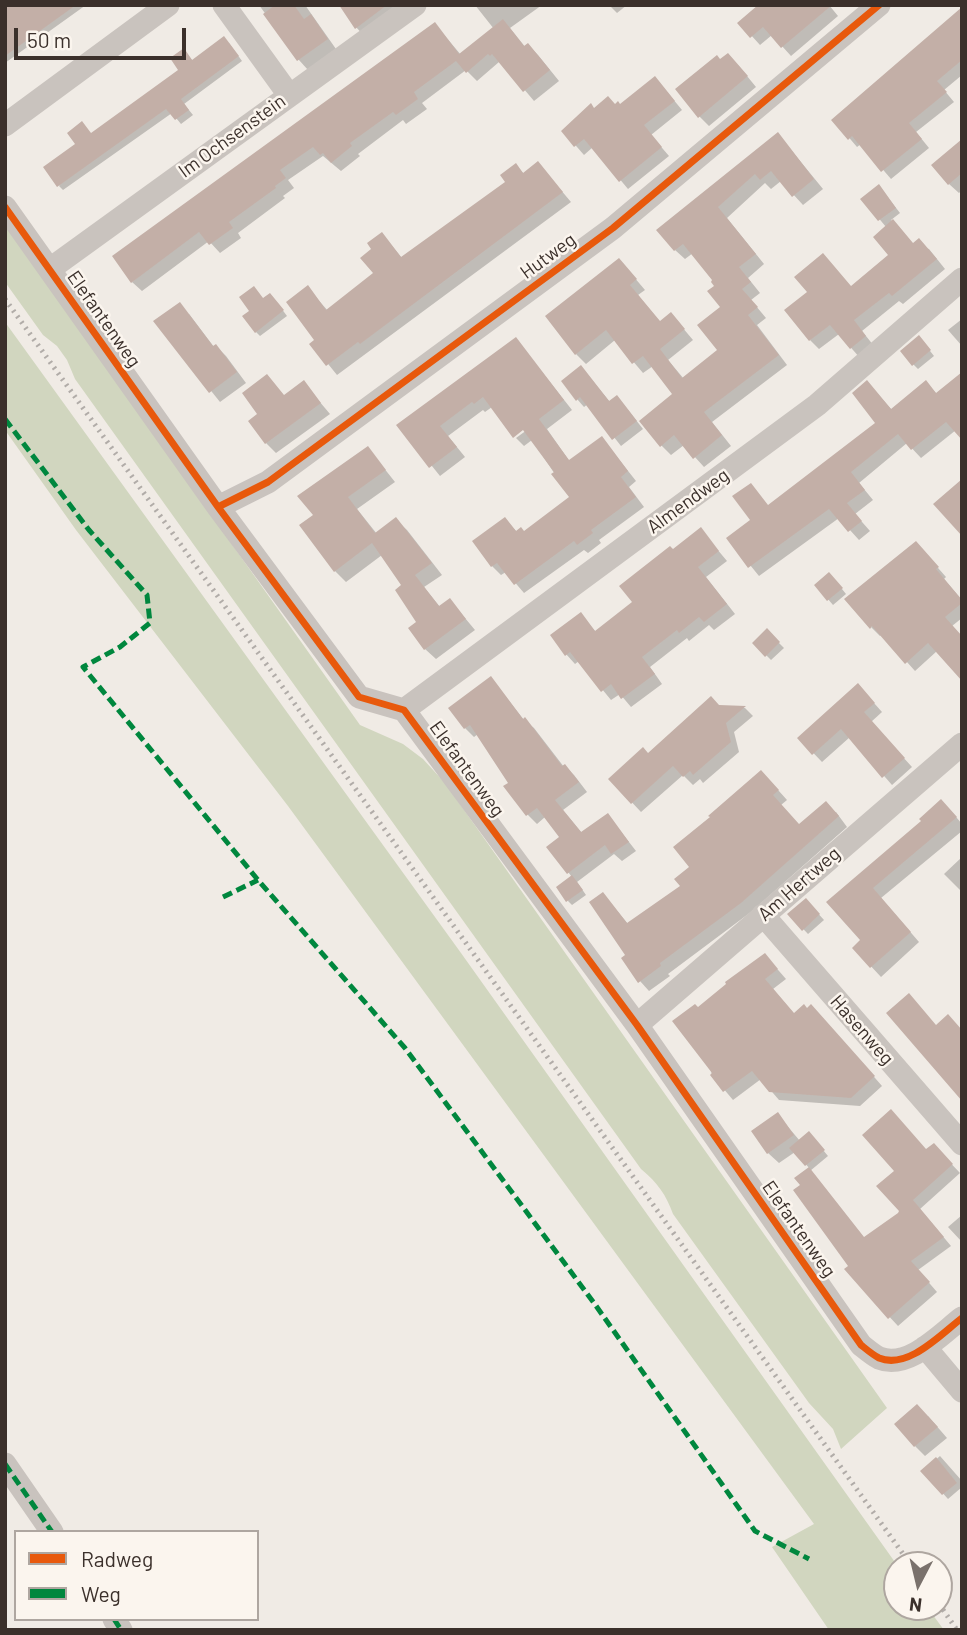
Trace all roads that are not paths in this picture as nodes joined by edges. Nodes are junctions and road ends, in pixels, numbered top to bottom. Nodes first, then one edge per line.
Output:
1 (168, 5) edge
2 (224, 5) edge
3 (415, 5) edge
4 (878, 5) edge
5 (289, 95) junction
6 (5, 125) edge
7 (5, 207) edge
8 (50, 269) junction
9 (962, 279) edge
10 (218, 507) junction
11 (404, 710) junction
12 (962, 744) edge
13 (763, 915) junction
14 (637, 1025) junction
15 (962, 1144) edge
16 (962, 1318) edge
17 (925, 1347) junction
18 (962, 1391) edge
19 (5, 1464) edge
20 (51, 1530) edge

1 - 6 street
2 - 5 street
3 - 5 street, Im Ochsenstein
4 - 10 street, Hutweg
5 - 8 street, Im Ochsenstein
7 - 8 street, Elefantenweg
8 - 10 street, Elefantenweg
9 - 11 street, Almendweg
10 - 11 street, Elefantenweg
11 - 14 street, Elefantenweg
12 - 13 street, Am Hertweg
13 - 14 street, Am Hertweg
13 - 15 street, Hasenweg
14 - 17 street, Elefantenweg
16 - 17 street
17 - 18 street
19 - 20 street

